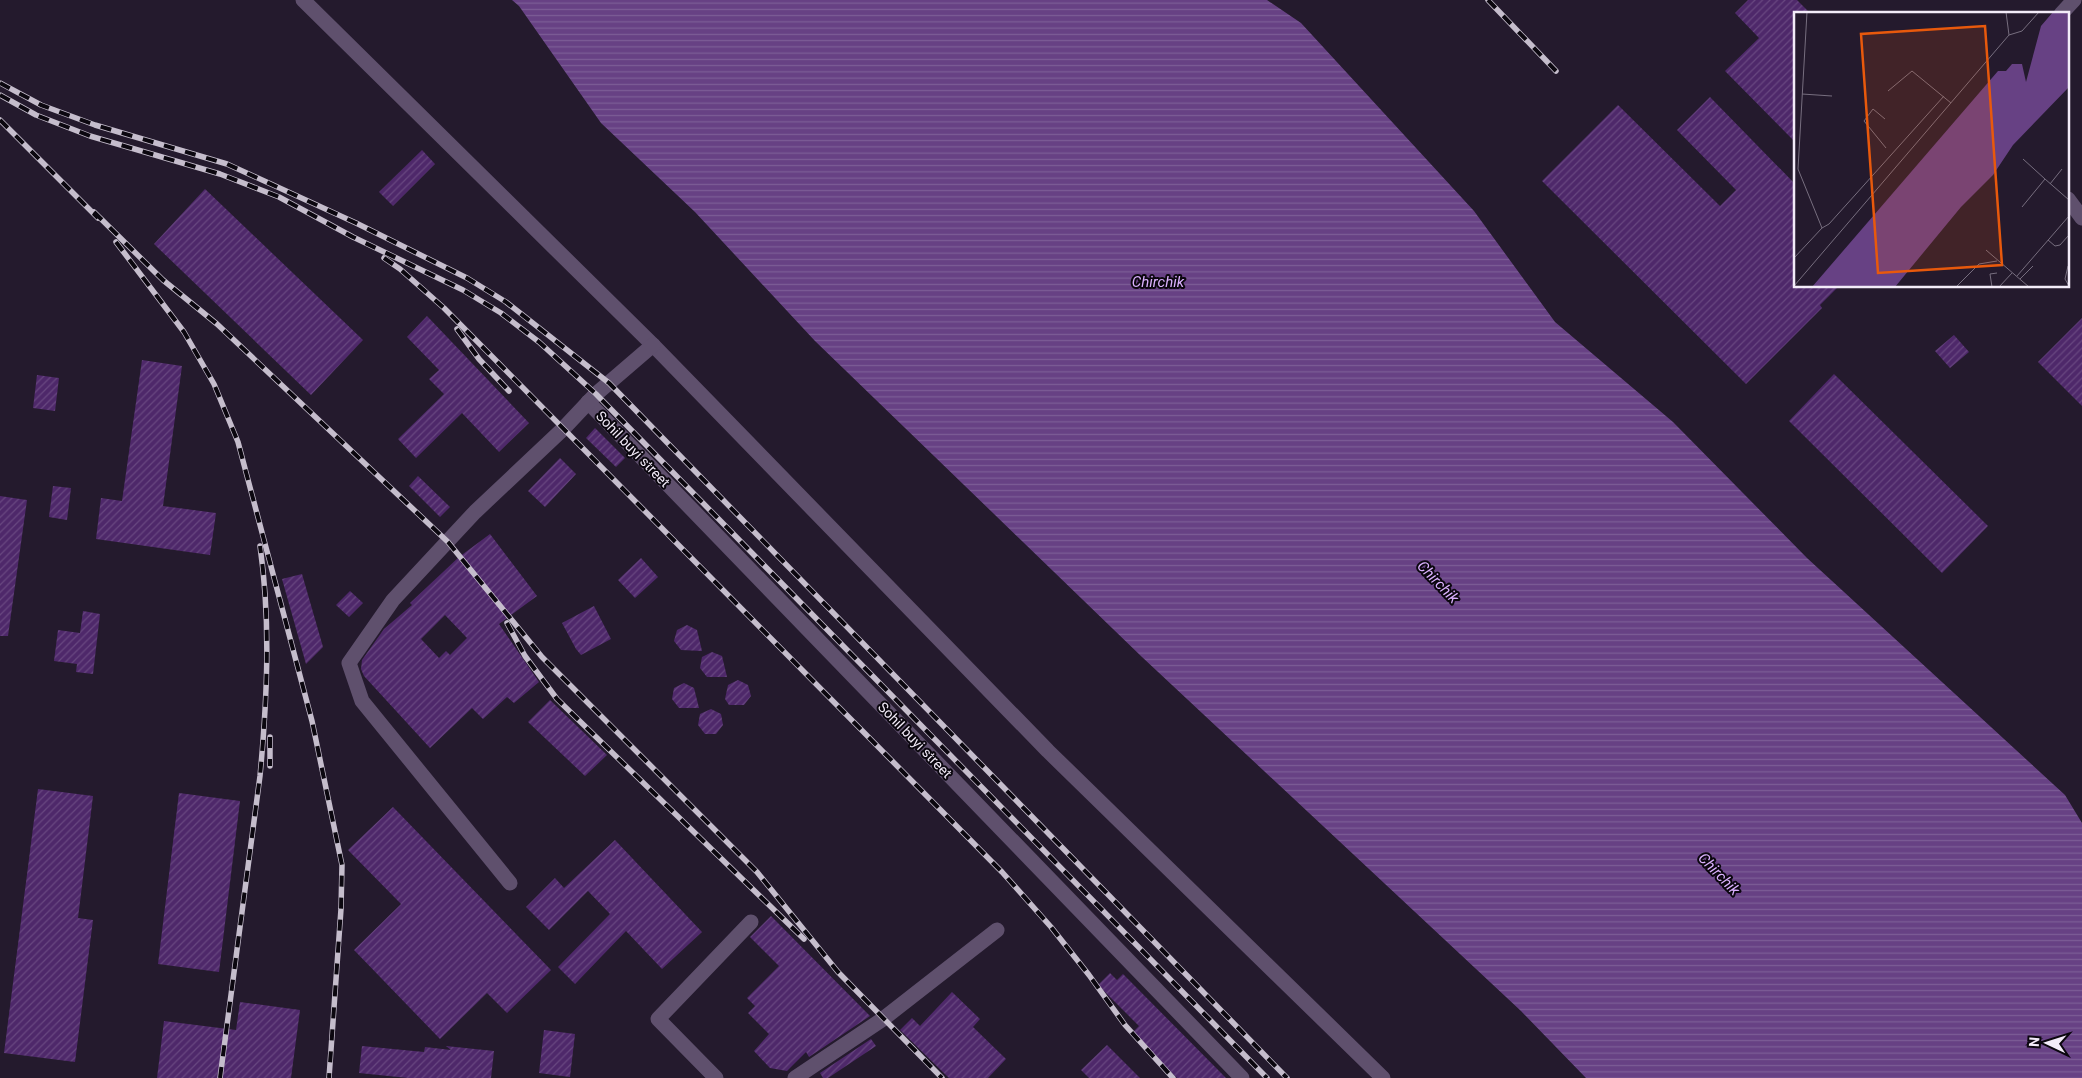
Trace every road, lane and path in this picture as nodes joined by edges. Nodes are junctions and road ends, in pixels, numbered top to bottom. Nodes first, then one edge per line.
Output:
1 (303, 0) edge
2 (2074, 0) edge
3 (2063, 12) edge
4 (2070, 202) edge
5 (2082, 218) edge
6 (653, 345) junction
7 (588, 402) junction
8 (510, 884) dead end
9 (750, 922) dead end
10 (997, 930) dead end
11 (716, 1078) edge
12 (794, 1078) edge
13 (1242, 1078) edge
14 (1383, 1078) edge

1 - 6 street
2 - 3 street
4 - 5 street
6 - 7 street
6 - 14 street
7 - 8 street
7 - 13 street, Sohil buyi street
9 - 11 street
10 - 12 street

